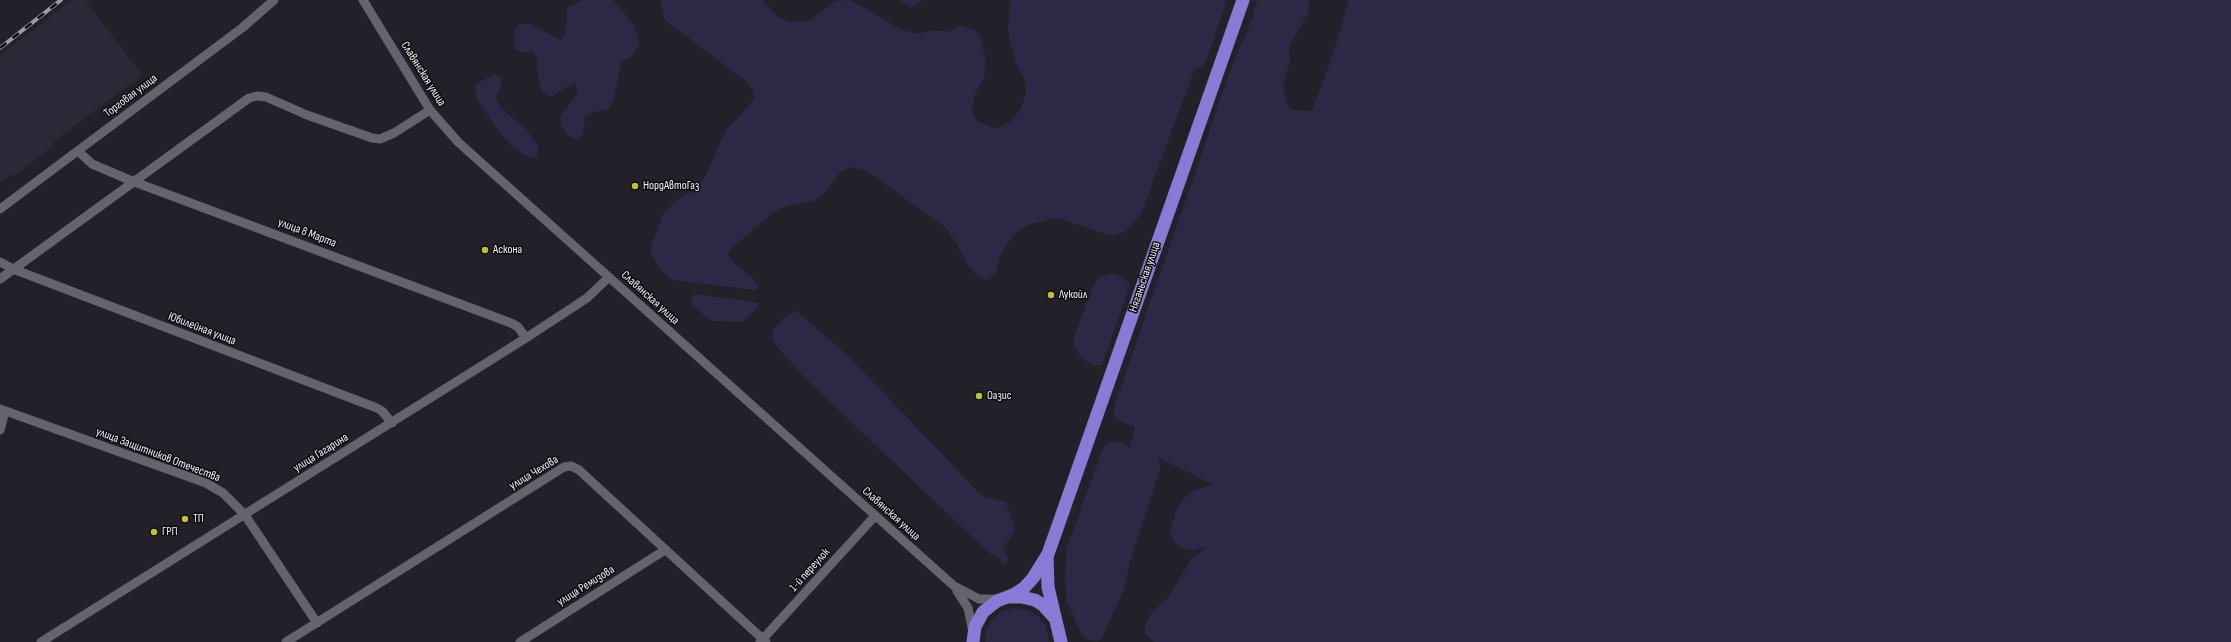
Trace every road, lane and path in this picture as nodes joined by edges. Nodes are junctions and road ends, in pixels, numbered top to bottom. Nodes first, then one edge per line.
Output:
1 (274, 0) edge
2 (363, 0) edge
3 (1243, 0) edge
4 (430, 110) junction
5 (78, 151) junction
6 (132, 181) junction
7 (0, 209) edge
8 (0, 262) edge
9 (13, 269) junction
10 (609, 277) junction
11 (0, 279) edge
12 (526, 338) junction
13 (2, 410) edge
14 (392, 423) junction
15 (0, 430) edge
16 (245, 515) junction
17 (875, 516) junction
18 (665, 550) junction
19 (1048, 554) junction
20 (954, 586) junction
21 (1004, 598) junction
22 (1056, 620) junction
23 (317, 623) junction
24 (973, 638) edge
25 (763, 641) edge
26 (1061, 641) edge
27 (41, 642) edge
28 (286, 642) edge
29 (520, 642) edge

1 - 5 street, Торговая улица
2 - 4 street, Славянская улица
3 - 19 highway, Няганьская улица
4 - 6 street
4 - 10 street, Славянская улица
5 - 6 street, улица 8 Марта
5 - 7 street, Торговая улица
6 - 9 street
6 - 12 street, улица 8 Марта
8 - 9 street, Юбилейная улица
9 - 11 street
9 - 14 street, Юбилейная улица
10 - 12 street, улица Гагарина
10 - 17 street, Славянская улица
12 - 14 street, улица Гагарина
13 - 15 street
13 - 16 street, улица Защитников Отечества
14 - 16 street, улица Гагарина
16 - 23 street, улица Защитников Отечества
16 - 27 street, улица Гагарина
17 - 20 street, Славянская улица
17 - 25 street, 1-й переулок
18 - 23 street, улица Чехова
18 - 25 street, улица Чехова
18 - 29 street, улица Ремизова
19 - 21 highway
19 - 22 highway
20 - 21 street
20 - 24 street
21 - 22 highway
21 - 24 highway
22 - 26 highway
23 - 28 street, улица Чехова

